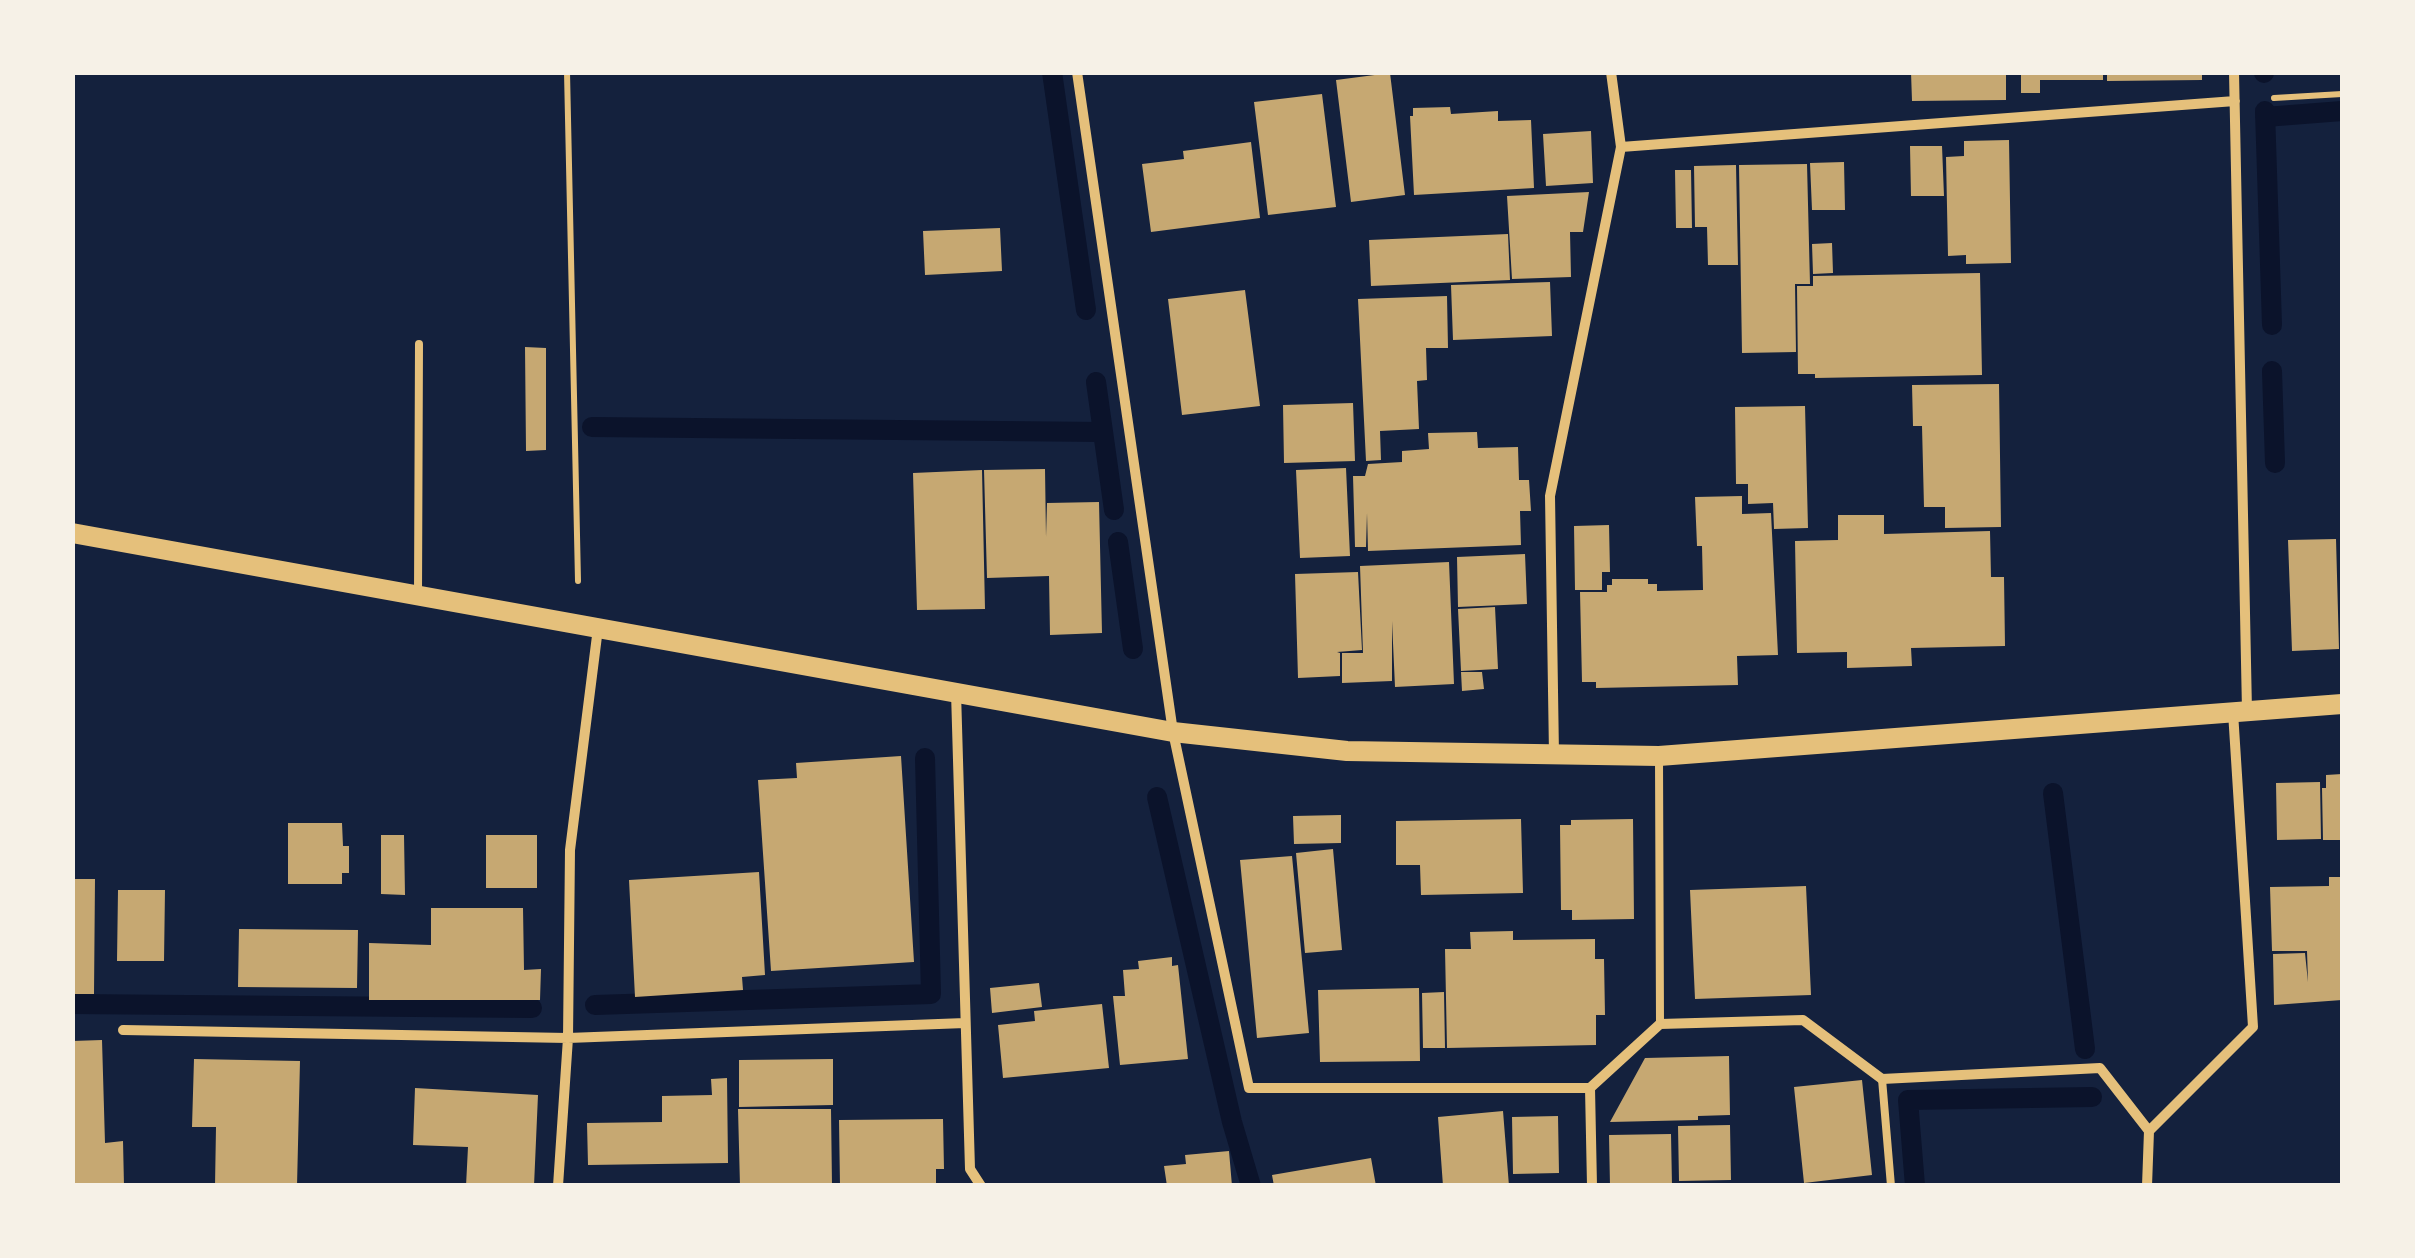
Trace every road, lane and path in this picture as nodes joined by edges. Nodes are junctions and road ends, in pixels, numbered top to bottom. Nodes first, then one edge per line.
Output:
1 (566, 72) edge
2 (1077, 72) edge
3 (1611, 72) edge
4 (2234, 72) edge
5 (2342, 94) edge
6 (2235, 101) junction
7 (1621, 147) junction
8 (419, 344) dead end
9 (72, 533) edge
10 (418, 595) junction
11 (588, 625) junction
12 (956, 692) junction
13 (2342, 704) edge
14 (2240, 711) junction
15 (1173, 732) junction
16 (1554, 756) junction
17 (1659, 756) junction
18 (965, 1023) junction
19 (1660, 1024) junction
20 (123, 1030) dead end
21 (568, 1038) junction
22 (1882, 1079) junction
23 (1590, 1088) junction
24 (2149, 1131) junction
25 (558, 1186) edge
26 (980, 1186) edge
27 (1592, 1186) edge
28 (1891, 1186) edge
29 (2147, 1186) edge

1 - 11 path
2 - 15 street
3 - 7 street
4 - 6 street
5 - 6 path
6 - 7 street
6 - 14 street
7 - 16 street
8 - 10 lane
9 - 10 main road
10 - 11 main road
11 - 12 main road
11 - 21 street
12 - 15 main road
12 - 18 street
13 - 14 main road
14 - 17 main road
14 - 24 street
15 - 16 main road
15 - 23 street
16 - 17 main road
17 - 19 lane
18 - 21 street
18 - 26 street
19 - 22 street
19 - 23 street
20 - 21 street
21 - 25 street
22 - 24 street
22 - 28 lane
23 - 27 street
24 - 29 street

